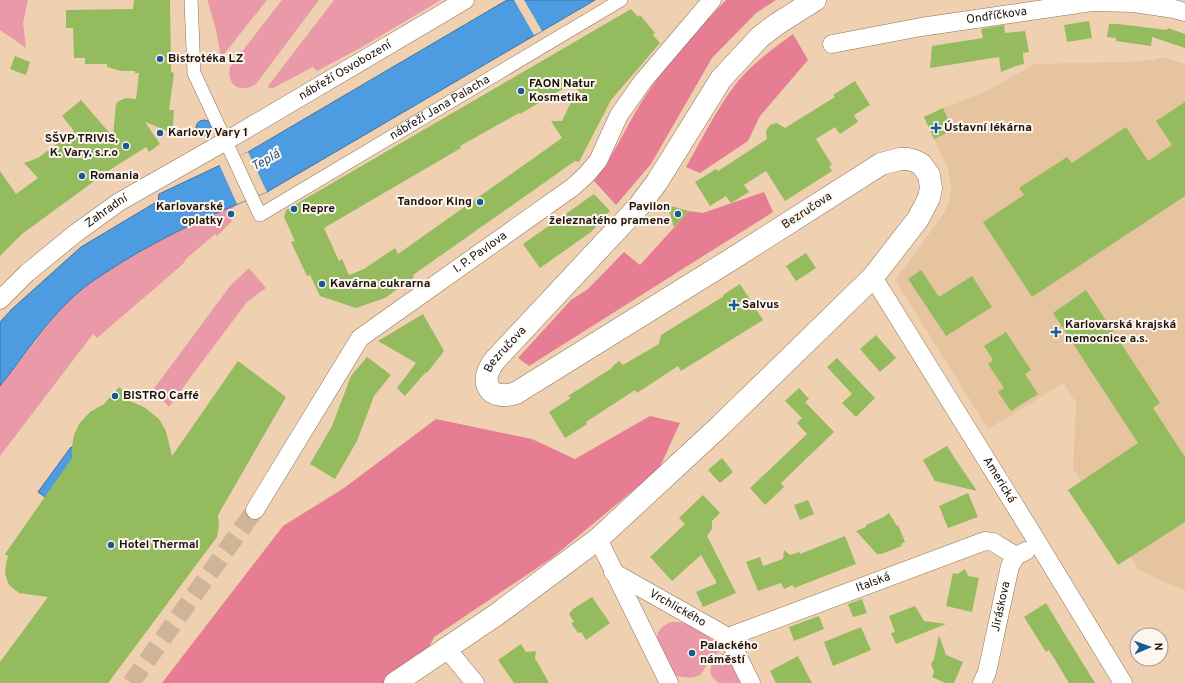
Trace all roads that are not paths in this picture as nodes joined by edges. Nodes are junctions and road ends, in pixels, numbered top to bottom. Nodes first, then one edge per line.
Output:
1 (191, 0) edge
2 (465, 0) edge
3 (621, 0) edge
4 (712, 0) edge
5 (815, 0) edge
6 (1185, 12) edge
7 (832, 44) dead end
8 (226, 141) junction
9 (873, 277) junction
10 (0, 300) edge
11 (255, 510) tunnel mouth
12 (598, 539) junction
13 (1039, 544) junction
14 (1016, 556) junction
15 (613, 572) junction
16 (728, 637) junction
17 (447, 648) junction
18 (396, 683) edge
19 (475, 683) edge
20 (669, 683) edge
21 (751, 683) edge
22 (982, 683) edge
23 (1123, 683) edge

1 - 8 street
2 - 8 street, nábřeží Osvobození
3 - 8 street, nábřeží Jana Palacha
4 - 11 street, I. P. Pavlova
5 - 9 street, Bezručova
6 - 7 street, Ondříčkova
8 - 10 street, Zahradní
9 - 12 street, Bezručova
9 - 13 street, Americká
12 - 15 street
12 - 17 street, Bezručova
13 - 14 street
13 - 23 street, Americká
14 - 16 street, Italská
14 - 22 street, Jiráskova
15 - 16 street, Vrchlického
15 - 20 street
16 - 21 street
17 - 18 street, Bezručova
17 - 19 street

